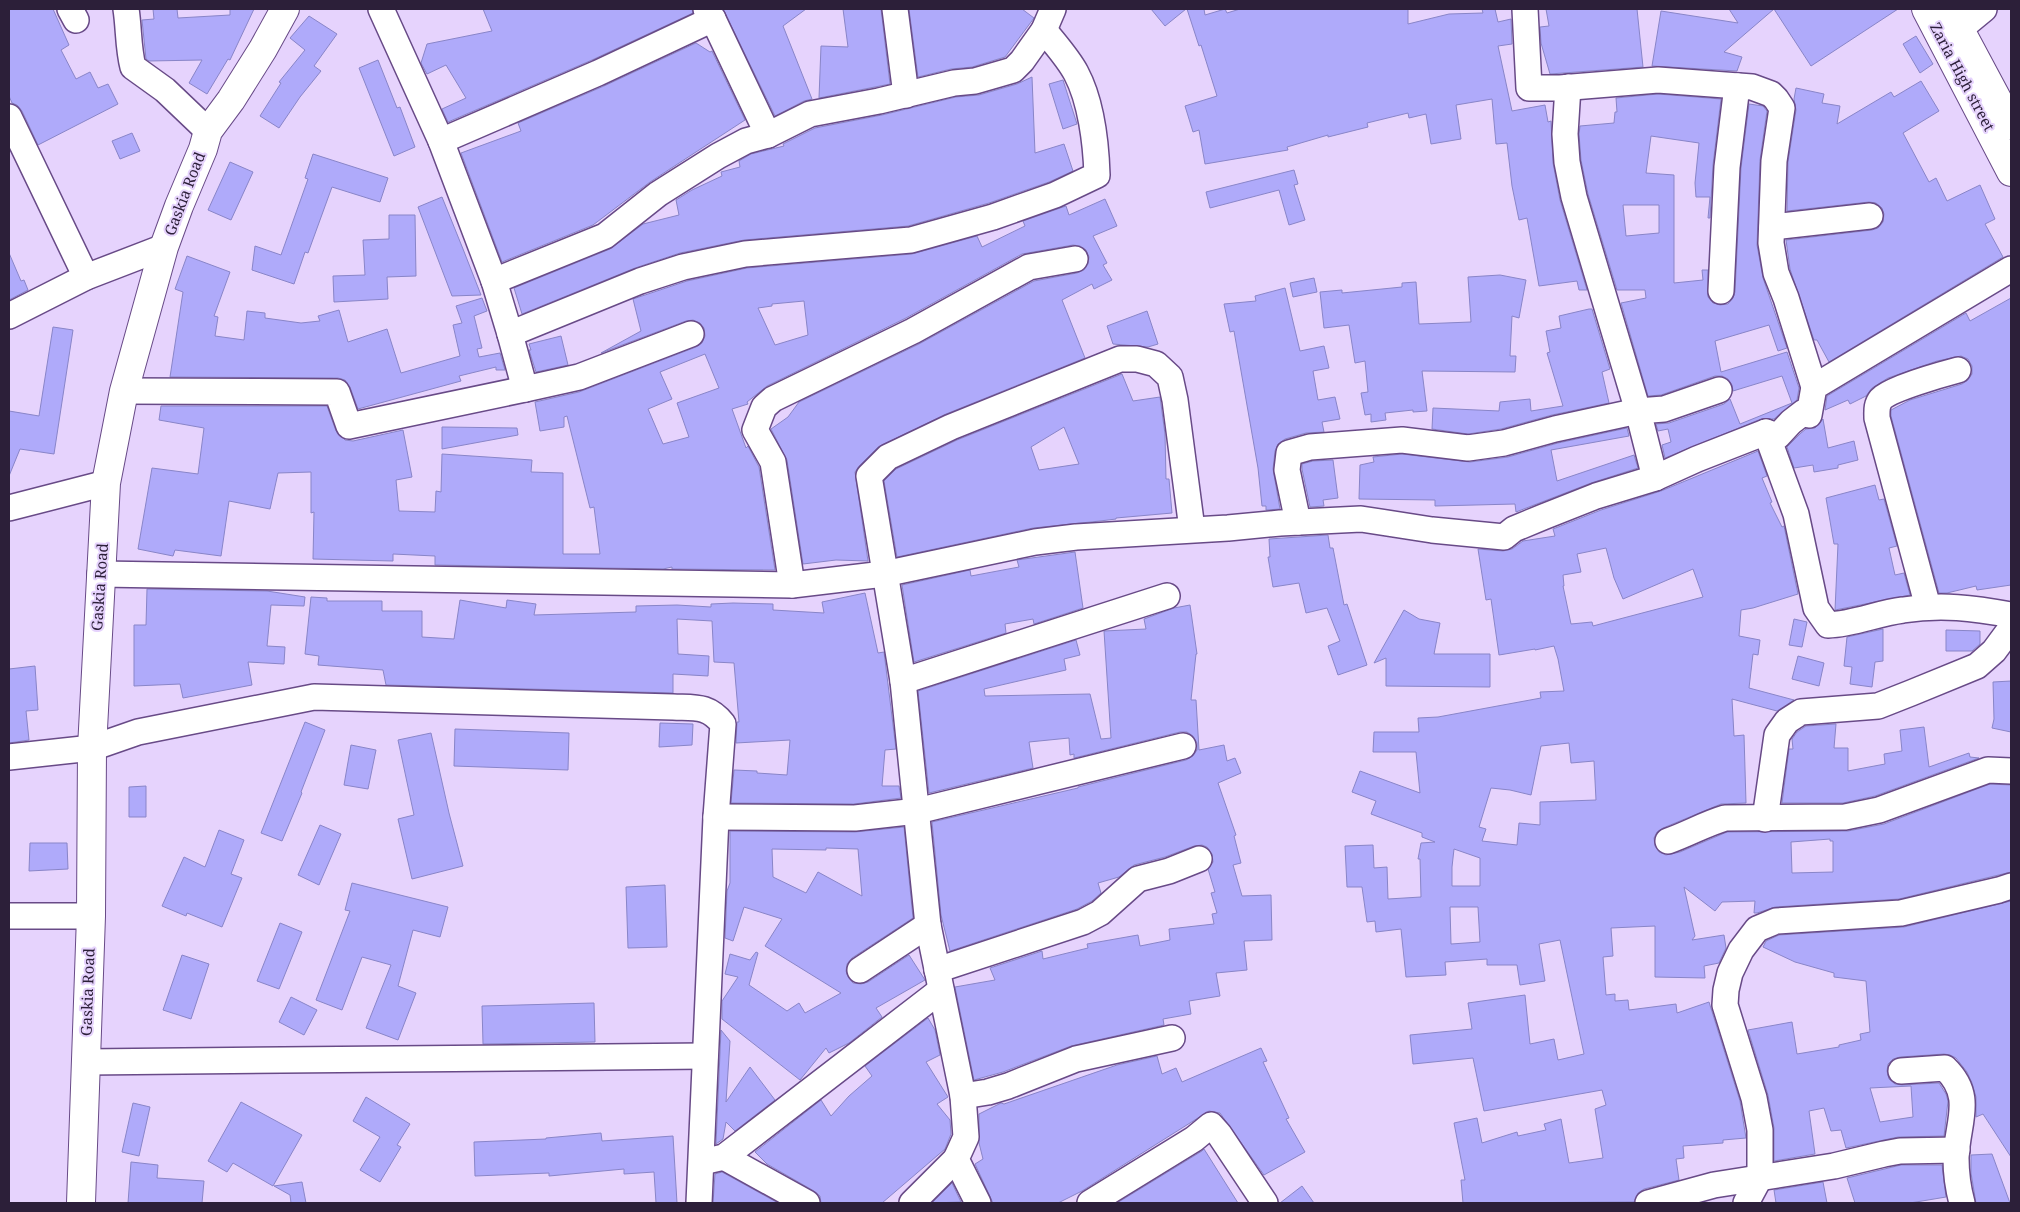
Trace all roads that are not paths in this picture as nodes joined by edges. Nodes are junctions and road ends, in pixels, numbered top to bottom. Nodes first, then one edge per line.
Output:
1 (126, 9) edge
2 (285, 9) edge
3 (381, 9) edge
4 (895, 9) edge
5 (1525, 9) edge
6 (1926, 9) edge
7 (1984, 9) edge
8 (709, 14) edge
9 (1049, 20) edge
10 (1951, 26) edge
11 (1737, 86) junction
12 (1568, 87) junction
13 (906, 95) junction
14 (9, 117) edge
15 (2011, 125) edge
16 (208, 130) junction
17 (768, 135) junction
18 (441, 141) junction
19 (2011, 172) edge
20 (1870, 216) dead end
21 (1772, 227) junction
22 (164, 246) junction
23 (1075, 259) dead end
24 (2011, 269) edge
25 (86, 277) junction
26 (494, 282) junction
27 (1721, 291) dead end
28 (9, 316) edge
29 (510, 334) junction
30 (691, 334) dead end
31 (1958, 370) dead end
32 (1814, 387) junction
33 (525, 389) junction
34 (1718, 390) dead end
35 (124, 391) junction
36 (1638, 411) junction
37 (1766, 432) junction
38 (1655, 478) junction
39 (106, 483) junction
40 (9, 508) edge
41 (1298, 522) junction
42 (1192, 529) junction
43 (100, 574) junction
44 (884, 574) junction
45 (792, 585) junction
46 (1167, 596) dead end
47 (1928, 607) junction
48 (2011, 615) edge
49 (2011, 628) edge
50 (903, 681) junction
51 (1183, 746) dead end
52 (92, 748) junction
53 (9, 757) edge
54 (2010, 778) edge
55 (916, 811) junction
56 (716, 817) junction
57 (1765, 819) junction
58 (1668, 841) dead end
59 (1199, 859) dead end
60 (2011, 886) edge
61 (9, 916) edge
62 (91, 916) junction
63 (928, 925) junction
64 (860, 970) dead end
65 (939, 980) junction
66 (1172, 1038) dead end
67 (705, 1056) junction
68 (86, 1062) junction
69 (1900, 1070) dead end
70 (962, 1096) junction
71 (1957, 1150) junction
72 (956, 1159) junction
73 (713, 1160) junction
74 (1760, 1177) junction
75 (81, 1203) edge
76 (700, 1203) edge
77 (807, 1203) edge
78 (912, 1203) edge
79 (978, 1203) edge
80 (1090, 1203) edge
81 (1265, 1203) edge
82 (1648, 1203) edge
83 (1746, 1203) edge
84 (1962, 1203) edge

1 - 16 street
2 - 16 main road, Gaskia Road
3 - 18 street
4 - 13 street
5 - 12 street
6 - 10 main road, Zaria High street
7 - 10 street
8 - 17 street
8 - 18 street
9 - 13 street
9 - 29 street
10 - 15 main road, Zaria High street
10 - 19 main road, Zaria High street
11 - 12 street
11 - 21 street
11 - 27 street
12 - 36 street
13 - 17 street
14 - 25 street
16 - 22 main road, Gaskia Road
17 - 26 street
18 - 26 street
20 - 21 street
21 - 32 street
22 - 25 street
22 - 35 main road, Gaskia Road
23 - 45 street
24 - 32 street
25 - 28 street
26 - 29 street
29 - 33 street
30 - 33 street
31 - 47 street
32 - 37 street
33 - 35 street
34 - 36 street
35 - 39 main road, Gaskia Road
36 - 38 street
36 - 41 street
37 - 38 street
37 - 47 street
38 - 41 street
39 - 40 street
39 - 43 main road, Gaskia Road
41 - 42 street
42 - 44 street
42 - 44 street
43 - 45 street
43 - 52 main road, Gaskia Road
44 - 45 street
44 - 50 street
46 - 50 street
47 - 48 street
49 - 57 street
50 - 55 street
51 - 55 street
52 - 53 street
52 - 56 street
52 - 62 main road, Gaskia Road
54 - 57 street
55 - 56 street
55 - 63 street
56 - 67 street
57 - 58 street
59 - 65 street
60 - 74 street
61 - 62 street
62 - 68 main road, Gaskia Road
63 - 64 street
63 - 65 street
65 - 70 street
65 - 73 street
66 - 70 street
67 - 68 street
67 - 73 street
68 - 75 main road, Gaskia Road
69 - 71 street
70 - 72 street
71 - 74 street
71 - 84 street
72 - 78 street
72 - 79 street
73 - 76 street
73 - 77 street
74 - 82 street
74 - 83 street
80 - 81 street

